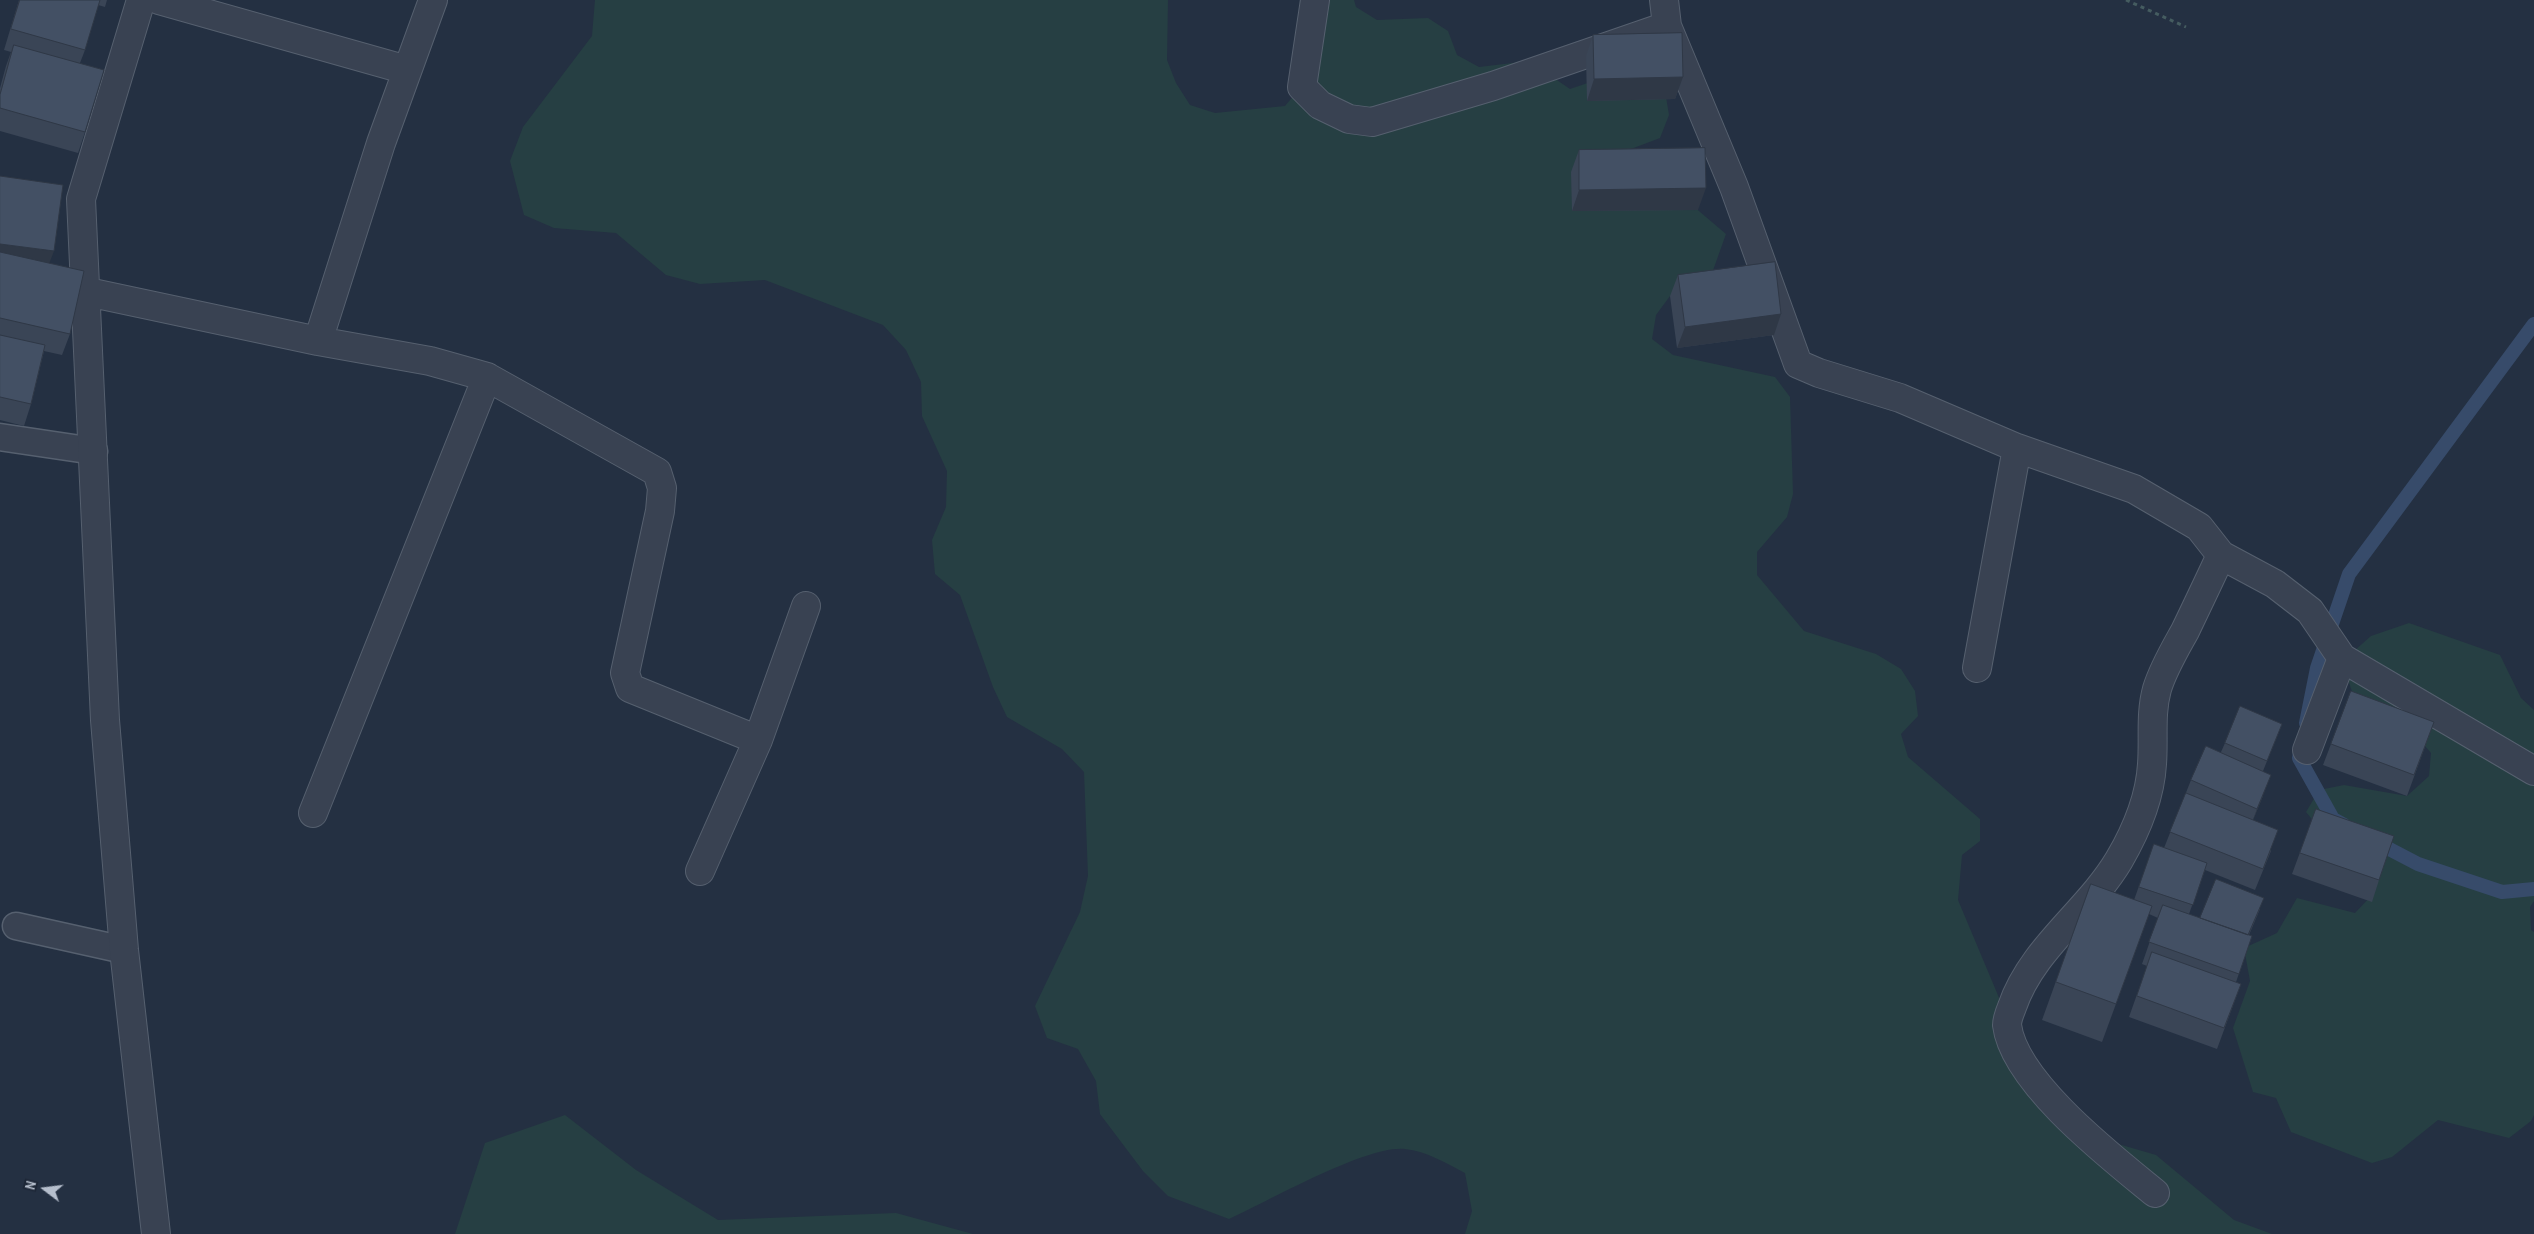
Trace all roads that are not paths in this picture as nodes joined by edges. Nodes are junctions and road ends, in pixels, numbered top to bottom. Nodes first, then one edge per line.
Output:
1 (141, 0) edge
2 (159, 0) edge
3 (433, 0) edge
4 (1315, 0) edge
5 (1666, 13) edge
6 (407, 70) junction
7 (54, 192) edge
8 (81, 199) junction
9 (83, 291) junction
10 (318, 341) junction
11 (488, 377) junction
12 (0, 438) edge
13 (2017, 448) junction
14 (94, 450) junction
15 (2221, 555) junction
16 (806, 606) dead end
17 (2339, 655) junction
18 (1977, 668) dead end
19 (758, 740) junction
20 (2307, 750) dead end
21 (2534, 771) edge
22 (313, 813) dead end
23 (700, 871) dead end
24 (16, 926) dead end
25 (124, 950) junction
26 (2154, 1193) dead end
27 (156, 1234) edge

1 - 8 street
2 - 6 street
3 - 6 street
4 - 5 street
5 - 13 street
6 - 10 street
7 - 8 street
8 - 9 street
9 - 10 street
9 - 14 street
10 - 11 street
11 - 19 street
11 - 22 street
12 - 14 lane
13 - 15 street
13 - 18 street
14 - 25 street
15 - 17 street
15 - 26 street
16 - 19 street
17 - 20 street
17 - 21 street
19 - 23 street
24 - 25 lane
25 - 27 street

